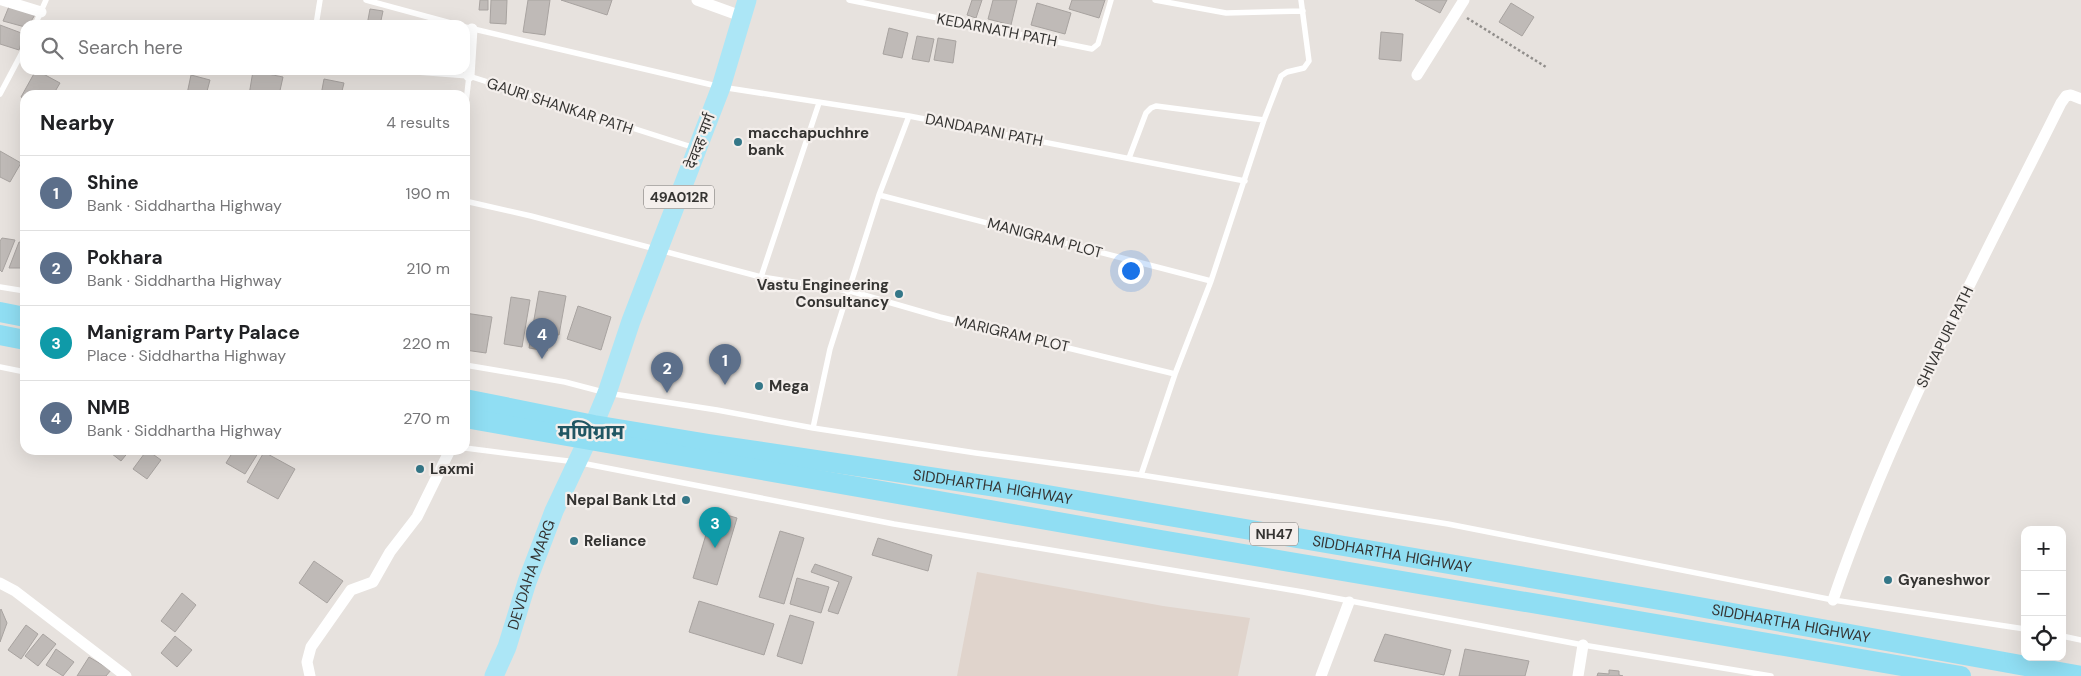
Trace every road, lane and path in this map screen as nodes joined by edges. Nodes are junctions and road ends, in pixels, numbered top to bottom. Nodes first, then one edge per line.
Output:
1 (2, 0) edge
2 (46, 0) edge
3 (320, 0) edge
4 (366, 0) edge
5 (697, 0) edge
6 (849, 0) edge
7 (1111, 0) edge
8 (1155, 0) edge
9 (1301, 0) edge
10 (1464, 0) edge
11 (744, 8) edge
12 (41, 12) junction
13 (1303, 12) junction
14 (1457, 12) junction
15 (37, 20) edge
16 (317, 20) edge
17 (440, 20) edge
18 (470, 28) edge
19 (20, 56) edge
20 (1546, 67) dead end
21 (456, 75) edge
22 (469, 76) junction
23 (1418, 76) dead end
24 (721, 88) junction
25 (467, 90) edge
26 (0, 94) edge
27 (2081, 99) edge
28 (819, 103) junction
29 (909, 116) junction
30 (1264, 120) junction
31 (697, 149) junction
32 (1129, 158) junction
33 (1246, 180) junction
34 (878, 195) junction
35 (470, 202) edge
36 (660, 249) junction
37 (762, 277) junction
38 (1211, 281) junction
39 (0, 287) edge
40 (20, 290) edge
41 (850, 291) junction
42 (0, 312) edge
43 (20, 316) edge
44 (0, 335) edge
45 (20, 339) edge
46 (470, 366) edge
47 (0, 367) edge
48 (20, 371) edge
49 (1175, 374) junction
50 (606, 393) junction
51 (470, 400) edge
52 (470, 419) edge
53 (812, 428) junction
54 (591, 432) junction
55 (470, 449) edge
56 (448, 455) edge
57 (576, 462) junction
58 (1141, 475) junction
59 (0, 584) edge
60 (1832, 600) junction
61 (1349, 602) junction
62 (2021, 628) edge
63 (2066, 637) edge
64 (2081, 640) edge
65 (1583, 645) junction
66 (126, 676) edge
67 (310, 676) edge
68 (494, 676) edge
69 (1321, 676) edge
70 (1578, 676) edge
71 (1771, 676) edge
72 (1961, 676) edge
73 (2081, 676) edge

1 - 12 street
2 - 12 lane
3 - 16 lane
4 - 17 lane
5 - 11 street
6 - 7 lane, KEDARNATH PATH
8 - 13 lane
9 - 13 lane
10 - 14 street
11 - 24 main road, देवदह मार्ग / 49A012R
12 - 15 lane
13 - 30 lane
14 - 20 path
14 - 23 street
18 - 24 lane, DANDAPANI PATH
19 - 26 lane
21 - 22 lane, GAURI SHANKAR PATH
22 - 25 lane
22 - 31 lane, GAURI SHANKAR PATH
24 - 28 lane, DANDAPANI PATH
24 - 31 main road, देवदह मार्ग / 49A012R
27 - 60 street, SHIVAPURI PATH
28 - 29 lane, DANDAPANI PATH
28 - 37 lane
29 - 32 lane, DANDAPANI PATH
29 - 34 lane
30 - 32 lane
30 - 33 lane
31 - 36 main road, देवदह मार्ग / 49A012R
32 - 33 lane, DANDAPANI PATH
33 - 38 lane
34 - 38 lane, MANIGRAM PLOT
34 - 41 lane
35 - 36 lane, MARIGRAM PLOT
36 - 37 lane, MARIGRAM PLOT
36 - 50 main road, देवदह मार्ग / 49A012R
37 - 41 lane, MARIGRAM PLOT
38 - 49 lane
39 - 40 lane
41 - 49 lane, MARIGRAM PLOT
41 - 53 lane
42 - 43 highway
44 - 45 highway
46 - 50 lane
47 - 48 lane
49 - 58 lane
50 - 53 lane
50 - 54 main road, DEVDAHA MARG / 49A012R
51 - 54 highway, SIDDHARTHA HIGHWAY / NH47
52 - 54 highway, SIDDHARTHA HIGHWAY / NH47
53 - 58 lane
54 - 57 main road, DEVDAHA MARG / 49A012R
54 - 72 highway, SIDDHARTHA HIGHWAY / NH47
54 - 73 highway, SIDDHARTHA HIGHWAY / NH47
55 - 57 lane
56 - 67 street
57 - 61 lane
57 - 68 main road, DEVDAHA MARG / 49A012R
58 - 60 lane
59 - 66 street
60 - 62 lane
61 - 65 lane
61 - 69 street
63 - 64 lane
65 - 70 street
65 - 71 lane

